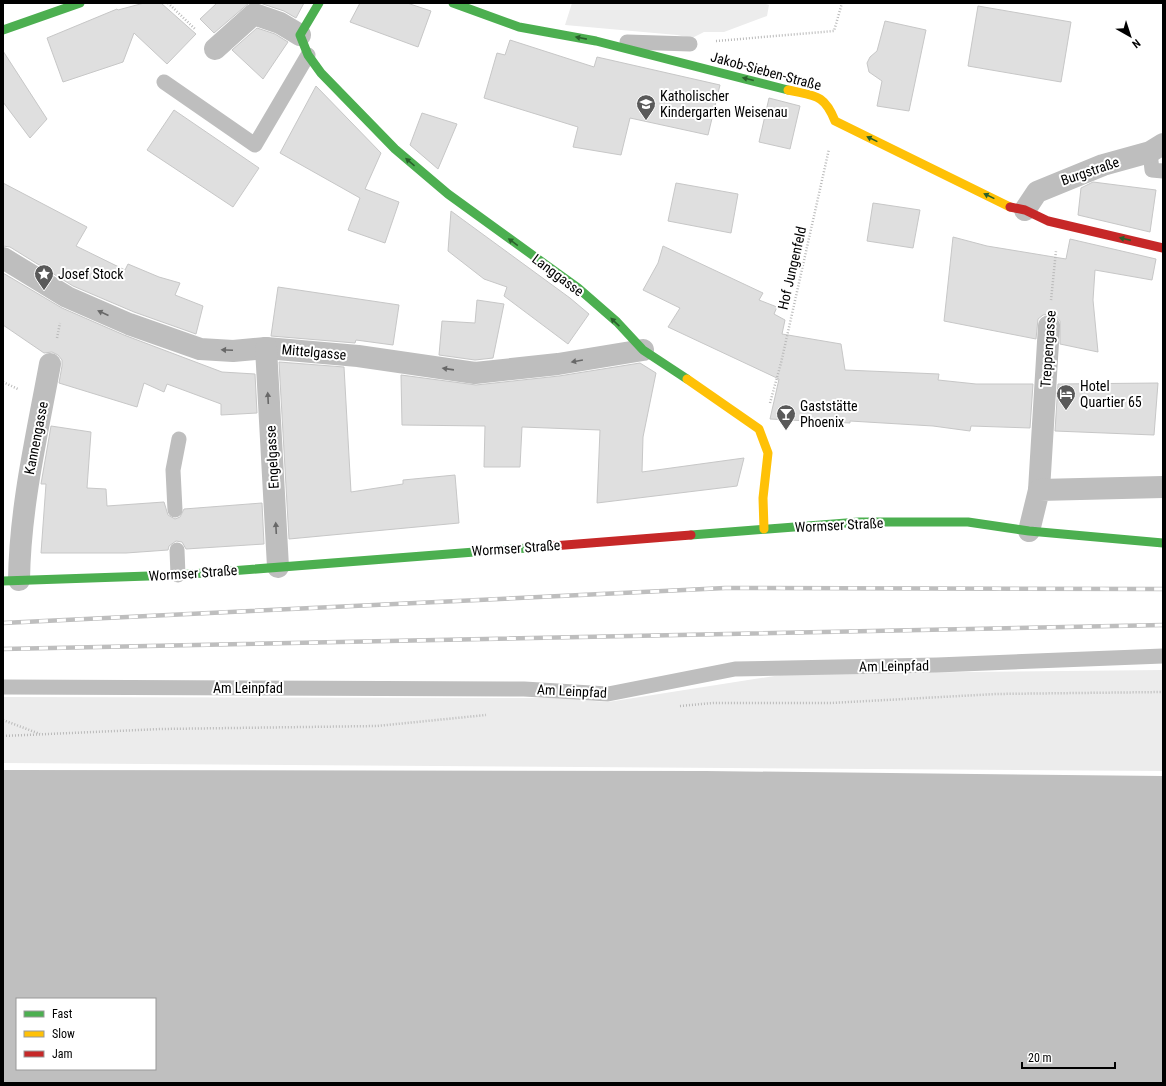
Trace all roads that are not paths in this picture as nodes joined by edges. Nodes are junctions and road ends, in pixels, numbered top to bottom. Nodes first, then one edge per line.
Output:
1 (80, 3) edge
2 (319, 3) edge
3 (453, 3) edge
4 (3, 30) edge
5 (300, 35) junction
6 (596, 41) junction
7 (690, 44) road end
8 (215, 49) road end
9 (308, 55) junction
10 (164, 82) dead end
11 (1156, 148) edge
12 (1163, 171) edge
13 (1025, 210) junction
14 (1163, 248) edge
15 (3, 258) edge
16 (1049, 326) road end
17 (266, 348) junction
18 (643, 350) junction
19 (50, 364) road end
20 (179, 440) dead end
21 (1163, 487) edge
22 (1039, 490) junction
23 (175, 510) dead end
24 (764, 529) junction
25 (1029, 531) junction
26 (1163, 543) edge
27 (177, 550) dead end
28 (278, 567) junction
29 (178, 575) junction
30 (11, 581) edge
31 (1163, 656) edge
32 (3, 687) edge

1 - 4 street
2 - 5 street
6 -> 3 street, Jakob-Sieben-Straße
5 - 8 street
5 - 9 street, Langgasse
6 - 7 lane
13 -> 6 street, Jakob-Sieben-Straße
9 - 10 lane
18 -> 9 street, Langgasse
11 - 12 lane
11 - 13 street, Burgstraße
14 -> 13 street
17 -> 15 street, Mittelgasse
16 - 22 street, Treppengasse
18 -> 17 street, Mittelgasse
28 -> 17 street, Engelgasse
18 - 24 street, Langgasse
19 - 30 street, Kannengasse
20 - 23 lane
21 - 22 street
22 - 25 street
24 - 25 street, Wormser Straße
24 - 28 street, Wormser Straße
25 - 26 street, Wormser Straße
27 - 29 lane
28 - 29 street, Wormser Straße
29 - 30 street, Wormser Straße
31 - 32 lane, Am Leinpfad

